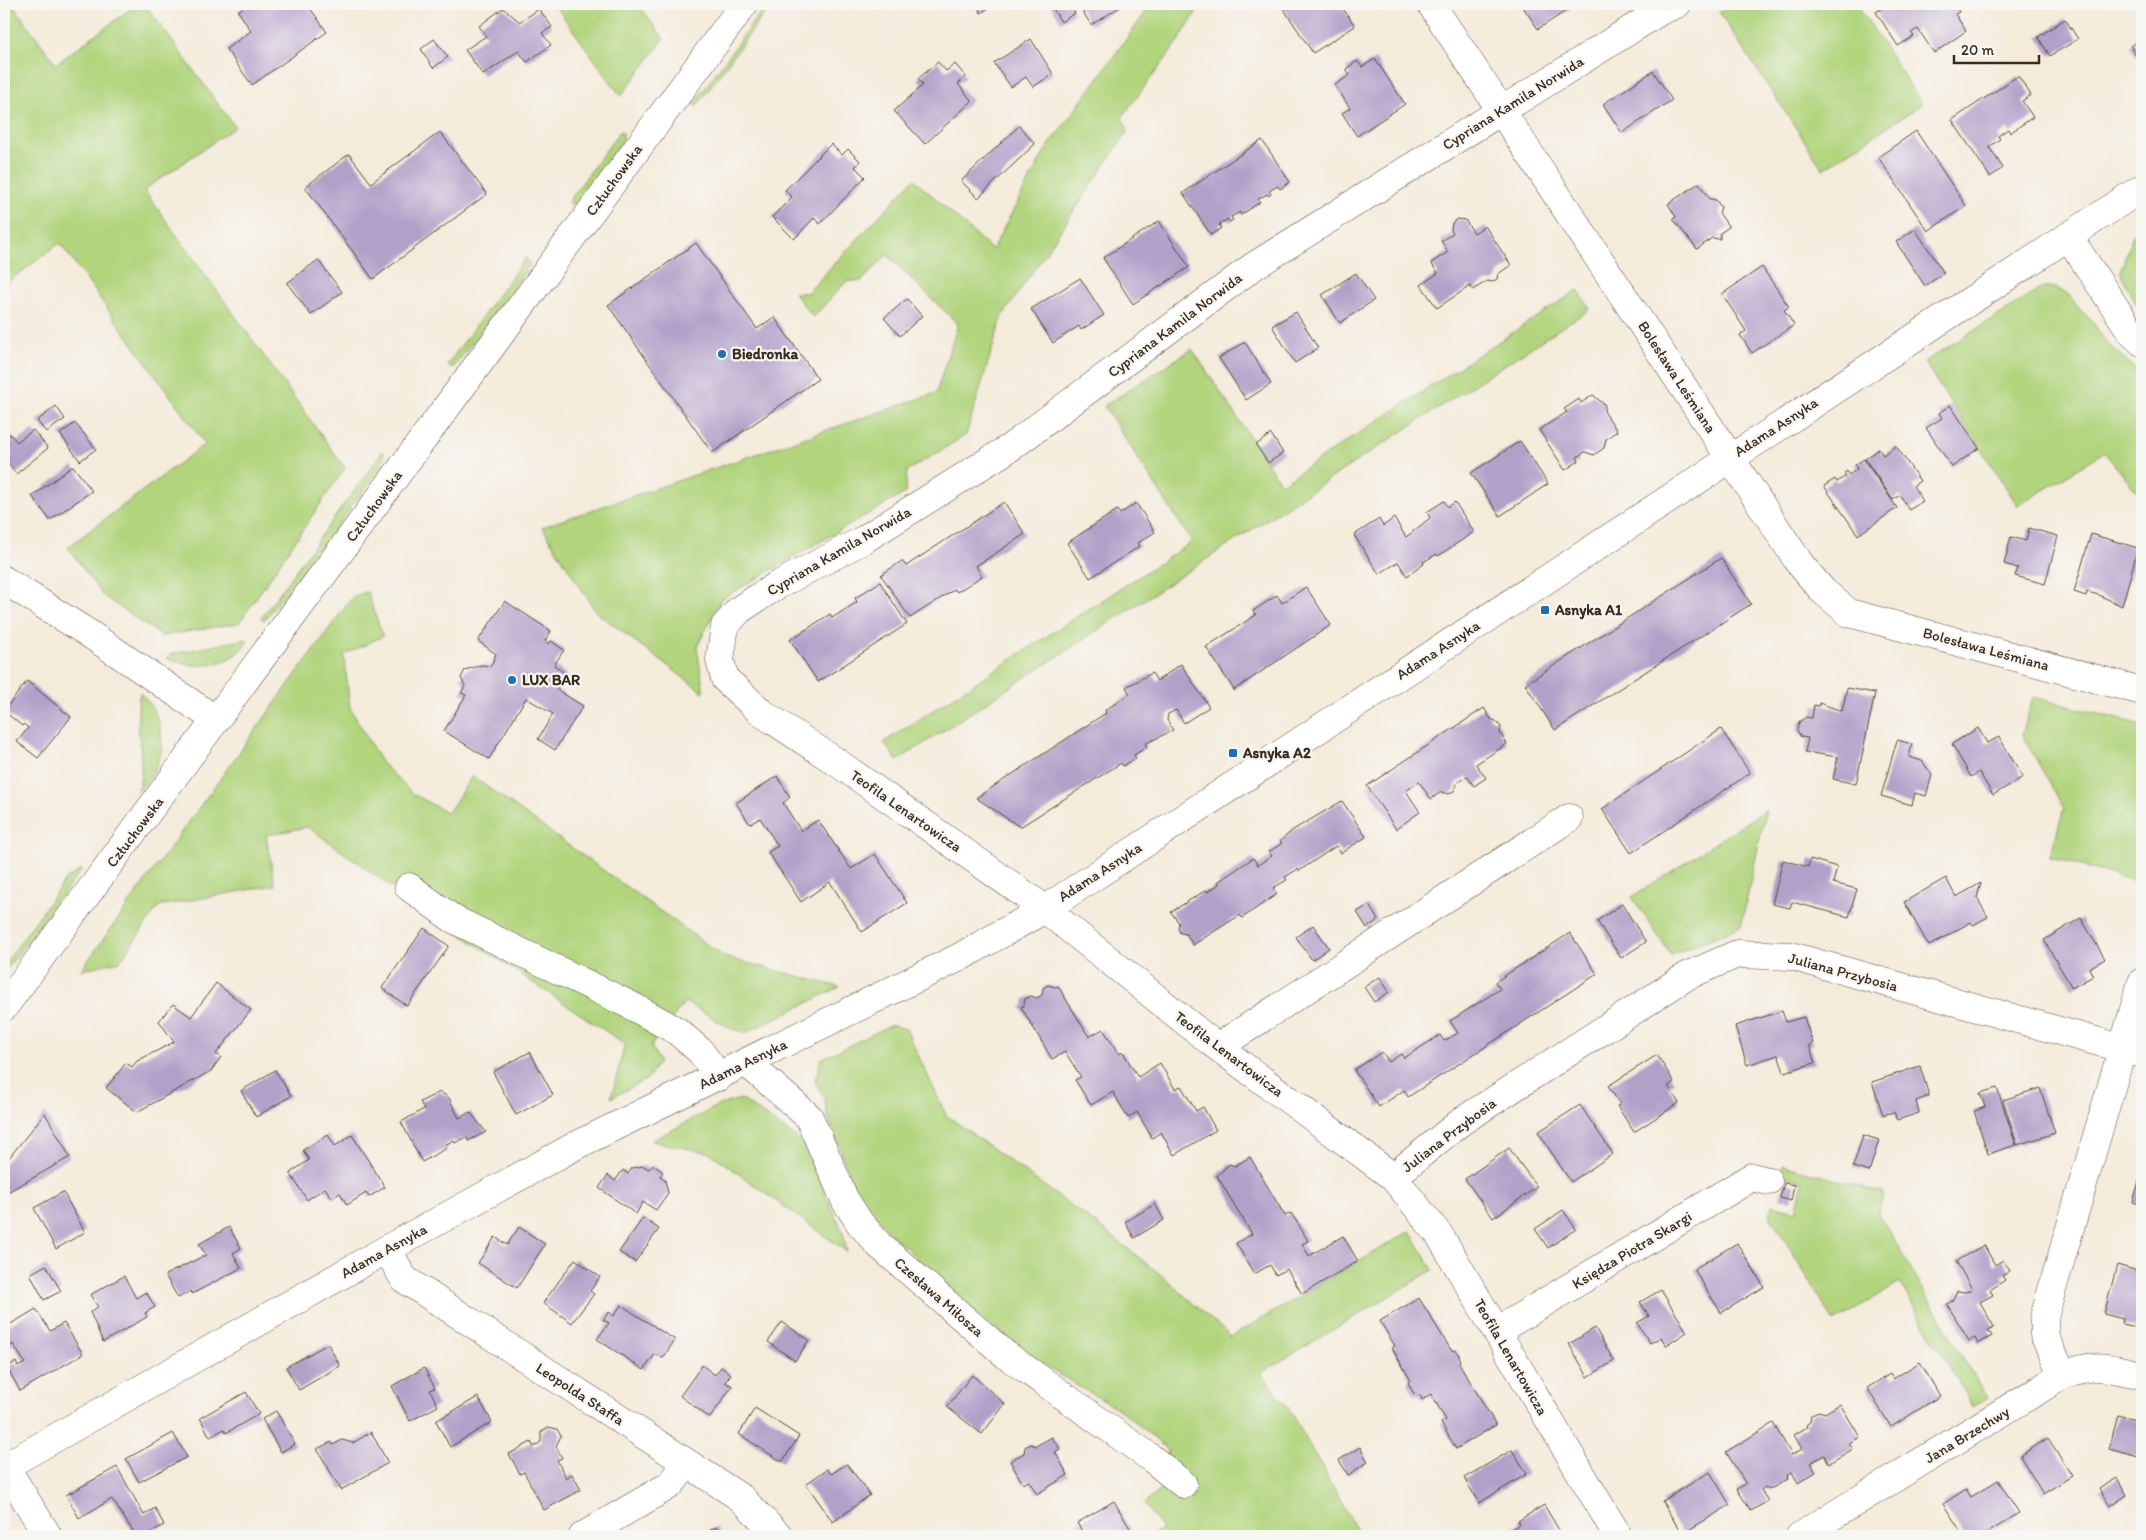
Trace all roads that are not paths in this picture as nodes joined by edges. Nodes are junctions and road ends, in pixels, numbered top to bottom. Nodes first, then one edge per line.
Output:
1 (744, 4) edge
2 (1431, 4) edge
3 (1677, 4) edge
4 (1501, 111) junction
5 (2142, 188) edge
6 (2068, 236) junction
7 (2142, 342) edge
8 (1729, 457) junction
9 (4, 580) edge
10 (725, 679) joint
11 (2142, 691) edge
12 (216, 720) junction
13 (1569, 818) dead end
14 (409, 887) dead end
15 (1044, 909) junction
16 (2142, 982) edge
17 (4, 1007) edge
18 (1218, 1047) junction
19 (2133, 1051) edge
20 (748, 1063) junction
21 (719, 1077) junction
22 (1393, 1177) junction
23 (1768, 1181) dead end
24 (387, 1248) junction
25 (1497, 1331) junction
26 (2063, 1375) junction
27 (2142, 1375) edge
28 (686, 1464) junction
29 (4, 1467) edge
30 (1183, 1484) dead end
31 (48, 1536) edge
32 (582, 1536) edge
33 (778, 1536) edge
34 (1618, 1536) edge
35 (1800, 1536) edge

1 - 12 street, Człuchowska
2 - 4 street, Bolesława Leśmiana
3 - 4 street, Cypriana Kamila Norwida
4 - 8 street, Bolesława Leśmiana
4 - 10 street, Cypriana Kamila Norwida
5 - 6 street, Adama Asnyka
6 - 7 street
6 - 8 street, Adama Asnyka
8 - 11 street, Bolesława Leśmiana
8 - 15 street, Adama Asnyka
9 - 12 street
10 - 15 street, Teofila Lenartowicza
12 - 17 street, Człuchowska
13 - 18 street
14 - 21 street
15 - 18 street, Teofila Lenartowicza
15 - 20 street, Adama Asnyka
16 - 19 street
18 - 22 street, Teofila Lenartowicza
19 - 22 street, Juliana Przybosia
19 - 26 street
20 - 21 street, Adama Asnyka
20 - 30 street, Czesława Miłosza
21 - 24 street, Adama Asnyka
22 - 25 street, Teofila Lenartowicza
23 - 25 street, Księdza Piotra Skargi
24 - 28 street, Leopolda Staffa
24 - 29 street, Adama Asnyka
25 - 34 street, Teofila Lenartowicza
26 - 27 street, Jana Brzechwy
26 - 35 street, Jana Brzechwy
28 - 32 street
28 - 33 street, Leopolda Staffa
29 - 31 street

